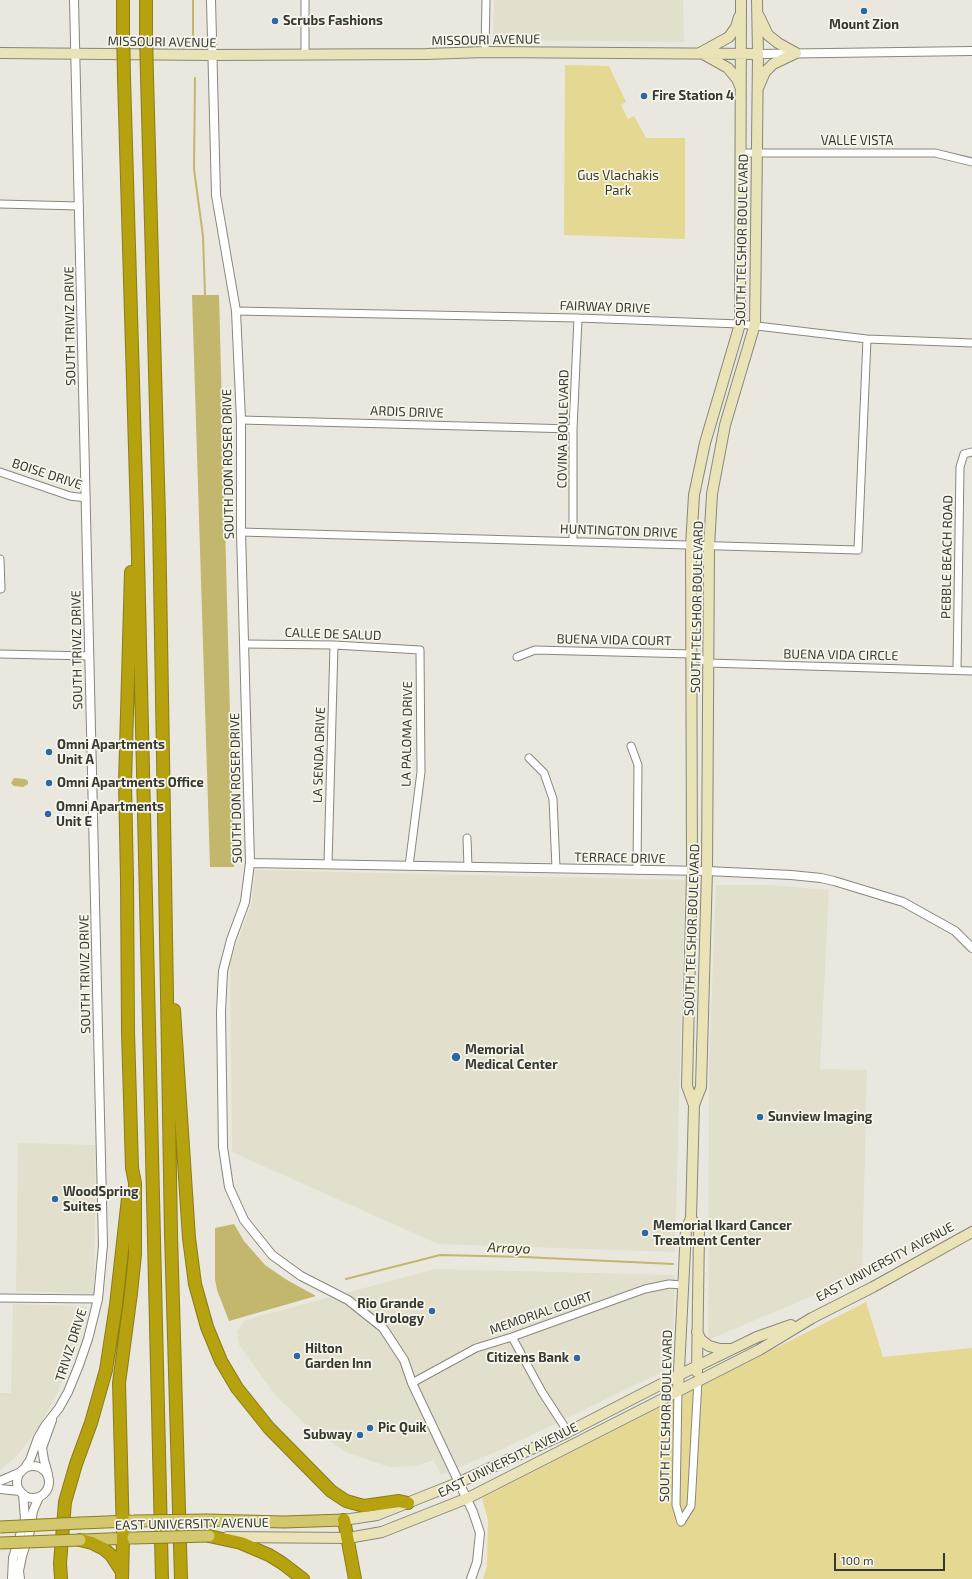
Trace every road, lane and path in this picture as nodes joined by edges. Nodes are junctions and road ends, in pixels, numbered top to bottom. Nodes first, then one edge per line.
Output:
1 (74, 0) edge
2 (123, 0) edge
3 (146, 0) edge
4 (210, 0) edge
5 (305, 0) edge
6 (486, 0) edge
7 (757, 0) edge
8 (741, 5) edge
9 (758, 14) junction
10 (972, 51) edge
11 (485, 52) junction
12 (0, 53) edge
13 (75, 53) junction
14 (796, 53) junction
15 (305, 54) junction
16 (700, 54) junction
17 (741, 54) junction
18 (758, 54) junction
19 (211, 55) junction
20 (741, 89) junction
21 (758, 89) junction
22 (741, 153) junction
23 (756, 153) junction
24 (972, 162) edge
25 (0, 204) edge
26 (79, 206) junction
27 (236, 311) junction
28 (578, 318) junction
29 (740, 324) junction
30 (755, 324) junction
31 (867, 339) junction
32 (972, 343) edge
33 (241, 420) junction
34 (573, 429) junction
35 (972, 452) edge
36 (135, 454) junction
37 (0, 472) edge
38 (86, 498) junction
39 (241, 532) junction
40 (573, 541) junction
41 (691, 546) junction
42 (709, 547) junction
43 (0, 559) edge
44 (1, 589) edge
45 (245, 644) junction
46 (334, 645) junction
47 (420, 650) joint
48 (0, 654) edge
49 (692, 654) junction
50 (89, 656) junction
51 (517, 657) dead end
52 (708, 663) junction
53 (957, 670) junction
54 (972, 671) edge
55 (631, 746) dead end
56 (529, 758) dead end
57 (467, 838) dead end
58 (250, 863) junction
59 (328, 864) junction
60 (409, 866) junction
61 (468, 867) junction
62 (556, 868) junction
63 (637, 870) junction
64 (692, 871) junction
65 (707, 871) junction
66 (166, 939) junction
67 (972, 948) edge
68 (688, 1052) junction
69 (702, 1052) junction
70 (694, 1104) junction
71 (132, 1168) junction
72 (691, 1218) junction
73 (972, 1232) edge
74 (683, 1285) junction
75 (0, 1298) edge
76 (98, 1300) junction
77 (812, 1318) junction
78 (697, 1332) junction
79 (512, 1337) junction
80 (733, 1349) junction
81 (697, 1367) junction
82 (679, 1374) junction
83 (698, 1380) junction
84 (412, 1383) junction
85 (678, 1390) junction
86 (52, 1417) junction
87 (568, 1432) junction
88 (22, 1470) junction
89 (48, 1476) junction
90 (0, 1481) edge
91 (460, 1482) junction
92 (0, 1489) edge
93 (21, 1493) junction
94 (39, 1497) junction
95 (468, 1498) junction
96 (408, 1503) junction
97 (344, 1520) junction
98 (128, 1521) junction
99 (0, 1527) edge
100 (209, 1536) junction
101 (128, 1538) junction
102 (348, 1538) junction
103 (80, 1540) junction
104 (0, 1544) edge
105 (122, 1576) edge
106 (12, 1579) edge
107 (20, 1579) edge
108 (61, 1579) edge
109 (162, 1579) edge
110 (181, 1579) edge
111 (303, 1579) edge
112 (355, 1579) edge
113 (472, 1579) edge

1 - 13 street, SOUTH TRIVIZ DRIVE
2 - 36 highway, bridge
3 - 66 highway, bridge
4 - 19 street, SOUTH DON ROSER DRIVE
5 - 15 street
6 - 11 street
7 - 9 main road, SOUTH TELSHOR BOULEVARD
8 - 16 main road
8 - 17 main road, SOUTH TELSHOR BOULEVARD
9 - 14 main road
9 - 18 main road, SOUTH TELSHOR BOULEVARD
10 - 14 street, MISSOURI AVENUE
11 - 15 main road, MISSOURI AVENUE
11 - 16 main road, MISSOURI AVENUE
12 - 13 main road, MISSOURI AVENUE
13 - 19 main road, MISSOURI AVENUE
13 - 26 street, SOUTH TRIVIZ DRIVE
14 - 18 street, MISSOURI AVENUE
14 - 21 main road
15 - 19 main road, MISSOURI AVENUE
16 - 17 main road, MISSOURI AVENUE
16 - 20 main road
17 - 18 main road, MISSOURI AVENUE
17 - 20 main road, SOUTH TELSHOR BOULEVARD
18 - 21 main road, SOUTH TELSHOR BOULEVARD
19 - 27 street, SOUTH DON ROSER DRIVE
20 - 22 main road, SOUTH TELSHOR BOULEVARD
21 - 23 main road, SOUTH TELSHOR BOULEVARD
22 - 23 street, VALLE VISTA
22 - 29 main road, SOUTH TELSHOR BOULEVARD
23 - 24 street, VALLE VISTA
23 - 30 main road, SOUTH TELSHOR BOULEVARD
25 - 26 street
26 - 38 street, SOUTH TRIVIZ DRIVE
27 - 28 street, FAIRWAY DRIVE
27 - 33 street, SOUTH DON ROSER DRIVE
28 - 29 street, FAIRWAY DRIVE
28 - 34 street, COVINA BOULEVARD
29 - 30 street, FAIRWAY DRIVE
29 - 41 main road, SOUTH TELSHOR BOULEVARD
30 - 31 street, FAIRWAY DRIVE
30 - 42 main road, SOUTH TELSHOR BOULEVARD
31 - 32 street, FAIRWAY DRIVE
31 - 42 street, HUNTINGTON DRIVE
33 - 34 street, ARDIS DRIVE
33 - 39 street, SOUTH DON ROSER DRIVE
34 - 40 street, COVINA BOULEVARD
35 - 53 street, PEBBLE BEACH ROAD
36 - 71 highway
36 - 109 highway
37 - 38 street, BOISE DRIVE
38 - 50 street, SOUTH TRIVIZ DRIVE
39 - 40 street, HUNTINGTON DRIVE
39 - 45 street, SOUTH DON ROSER DRIVE
40 - 41 street, HUNTINGTON DRIVE
41 - 42 street, HUNTINGTON DRIVE
41 - 49 main road, SOUTH TELSHOR BOULEVARD
42 - 52 main road, SOUTH TELSHOR BOULEVARD
43 - 44 street
45 - 46 street, CALLE DE SALUD
45 - 58 street, SOUTH DON ROSER DRIVE
46 - 47 street, CALLE DE SALUD
46 - 59 street, LA SENDA DRIVE
47 - 60 street, LA PALOMA DRIVE
48 - 50 street
49 - 51 street, BUENA VIDA COURT
49 - 52 street, BUENA VIDA COURT
49 - 64 main road, SOUTH TELSHOR BOULEVARD
50 - 76 street, SOUTH TRIVIZ DRIVE
52 - 53 street, BUENA VIDA CIRCLE
52 - 65 main road, SOUTH TELSHOR BOULEVARD
53 - 54 street, BUENA VIDA CIRCLE
55 - 63 street
56 - 62 street
57 - 61 street
58 - 59 street, TERRACE DRIVE
58 - 84 street, SOUTH DON ROSER DRIVE
59 - 60 street, TERRACE DRIVE
60 - 61 street, TERRACE DRIVE
61 - 62 street, TERRACE DRIVE
62 - 63 street, TERRACE DRIVE
63 - 64 street, TERRACE DRIVE
64 - 65 street, TERRACE DRIVE
64 - 68 main road, SOUTH TELSHOR BOULEVARD
65 - 67 street, TERRACE DRIVE
65 - 69 main road, SOUTH TELSHOR BOULEVARD
66 - 96 highway
66 - 110 highway
68 - 69 main road
68 - 70 main road, SOUTH TELSHOR BOULEVARD
69 - 70 main road, SOUTH TELSHOR BOULEVARD
70 - 72 main road, SOUTH TELSHOR BOULEVARD
71 - 98 highway
71 - 108 highway
72 - 74 main road, SOUTH TELSHOR BOULEVARD
72 - 78 main road, SOUTH TELSHOR BOULEVARD
73 - 77 main road, EAST UNIVERSITY AVENUE
74 - 79 street, MEMORIAL COURT
74 - 82 main road, SOUTH TELSHOR BOULEVARD
75 - 76 street
76 - 86 street, TRIVIZ DRIVE
77 - 80 main road, EAST UNIVERSITY AVENUE
77 - 83 main road, EAST UNIVERSITY AVENUE
78 - 80 main road
78 - 81 main road, SOUTH TELSHOR BOULEVARD
79 - 84 street, MEMORIAL COURT
79 - 87 street
80 - 81 main road, EAST UNIVERSITY AVENUE
81 - 82 main road, EAST UNIVERSITY AVENUE
81 - 83 main road, SOUTH TELSHOR BOULEVARD
82 - 85 main road, SOUTH TELSHOR BOULEVARD
82 - 87 main road, EAST UNIVERSITY AVENUE
83 - 85 main road, EAST UNIVERSITY AVENUE
83 - 85 street, SOUTH TELSHOR BOULEVARD
84 - 91 street, SOUTH DON ROSER DRIVE
85 - 95 main road, EAST UNIVERSITY AVENUE
86 - 88 street, TRIVIZ DRIVE
86 - 89 street, TRIVIZ DRIVE
87 - 91 main road, EAST UNIVERSITY AVENUE
88 - 89 street
88 - 90 street
88 - 93 street
89 - 94 street
91 - 95 street, SOUTH DON ROSER DRIVE
91 - 96 main road, EAST UNIVERSITY AVENUE
92 - 93 street
93 - 94 street
93 - 106 street
94 - 107 street
95 - 102 main road, EAST UNIVERSITY AVENUE
95 - 113 street, SOUTH DON ROSER DRIVE
96 - 97 main road, EAST UNIVERSITY AVENUE
97 - 98 main road, EAST UNIVERSITY AVENUE, bridge
97 - 102 highway
98 - 99 main road, EAST UNIVERSITY AVENUE, bridge
98 - 101 highway
100 - 101 main road, EAST UNIVERSITY AVENUE, bridge
100 - 102 main road, EAST UNIVERSITY AVENUE
100 - 111 highway
101 - 103 main road, EAST UNIVERSITY AVENUE
101 - 105 highway
102 - 112 highway
103 - 104 main road, EAST UNIVERSITY AVENUE, bridge
103 - 105 highway

